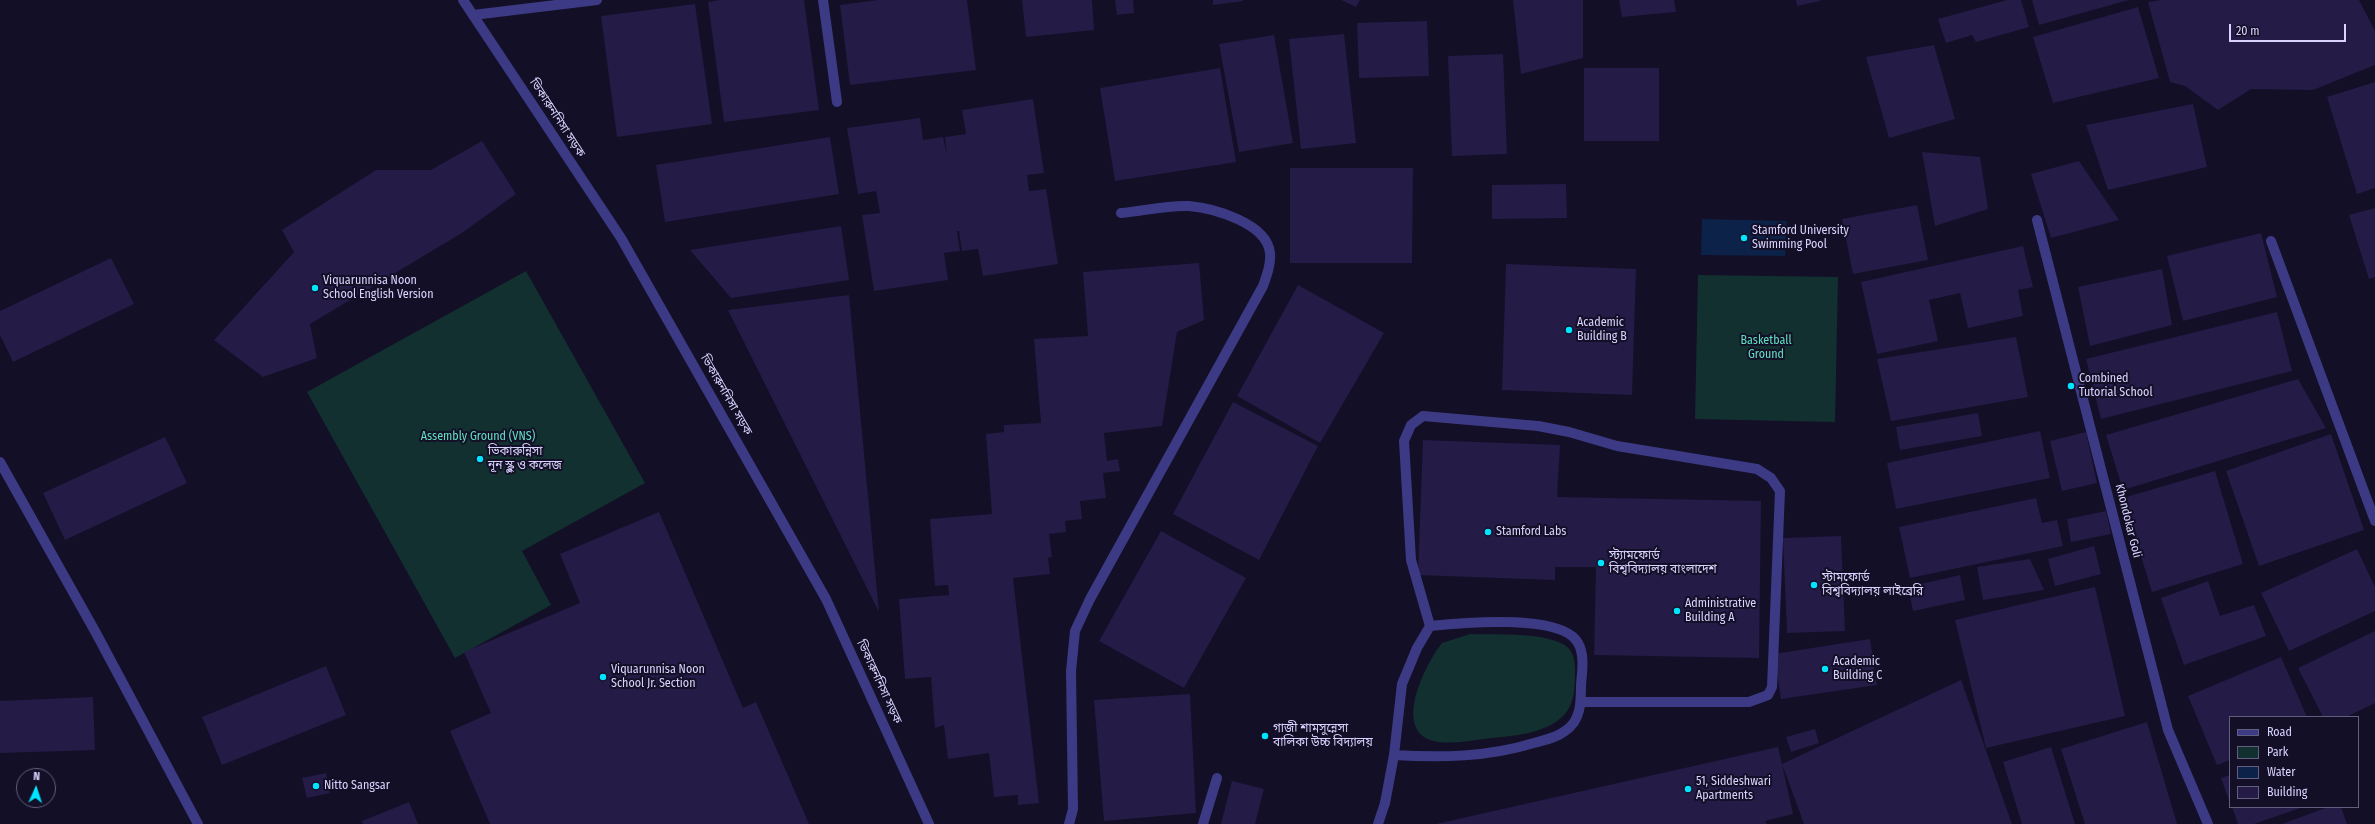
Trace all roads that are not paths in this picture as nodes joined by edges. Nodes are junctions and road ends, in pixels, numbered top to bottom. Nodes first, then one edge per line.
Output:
1 (463, 0) edge
2 (598, 0) edge
3 (823, 0) edge
4 (474, 15) junction
5 (837, 102) dead end
6 (1121, 213) dead end
7 (2037, 220) dead end
8 (2272, 241) dead end
9 (0, 462) edge
10 (2375, 521) edge
11 (1430, 626) junction
12 (1581, 702) junction
13 (1394, 755) junction
14 (1217, 778) dead end
15 (198, 824) edge
16 (929, 824) edge
17 (1069, 824) edge
18 (1203, 824) edge
19 (1378, 824) edge
20 (2208, 824) edge

1 - 4 street, ভিকারুননিসা সড়ক
2 - 4 street
3 - 5 street
4 - 16 street, ভিকারুননিসা সড়ক
6 - 17 street
7 - 20 street, Khondokar Goli
8 - 10 street
9 - 15 street
11 - 12 street
11 - 12 street
11 - 13 street
12 - 13 street
13 - 19 street
14 - 18 street

